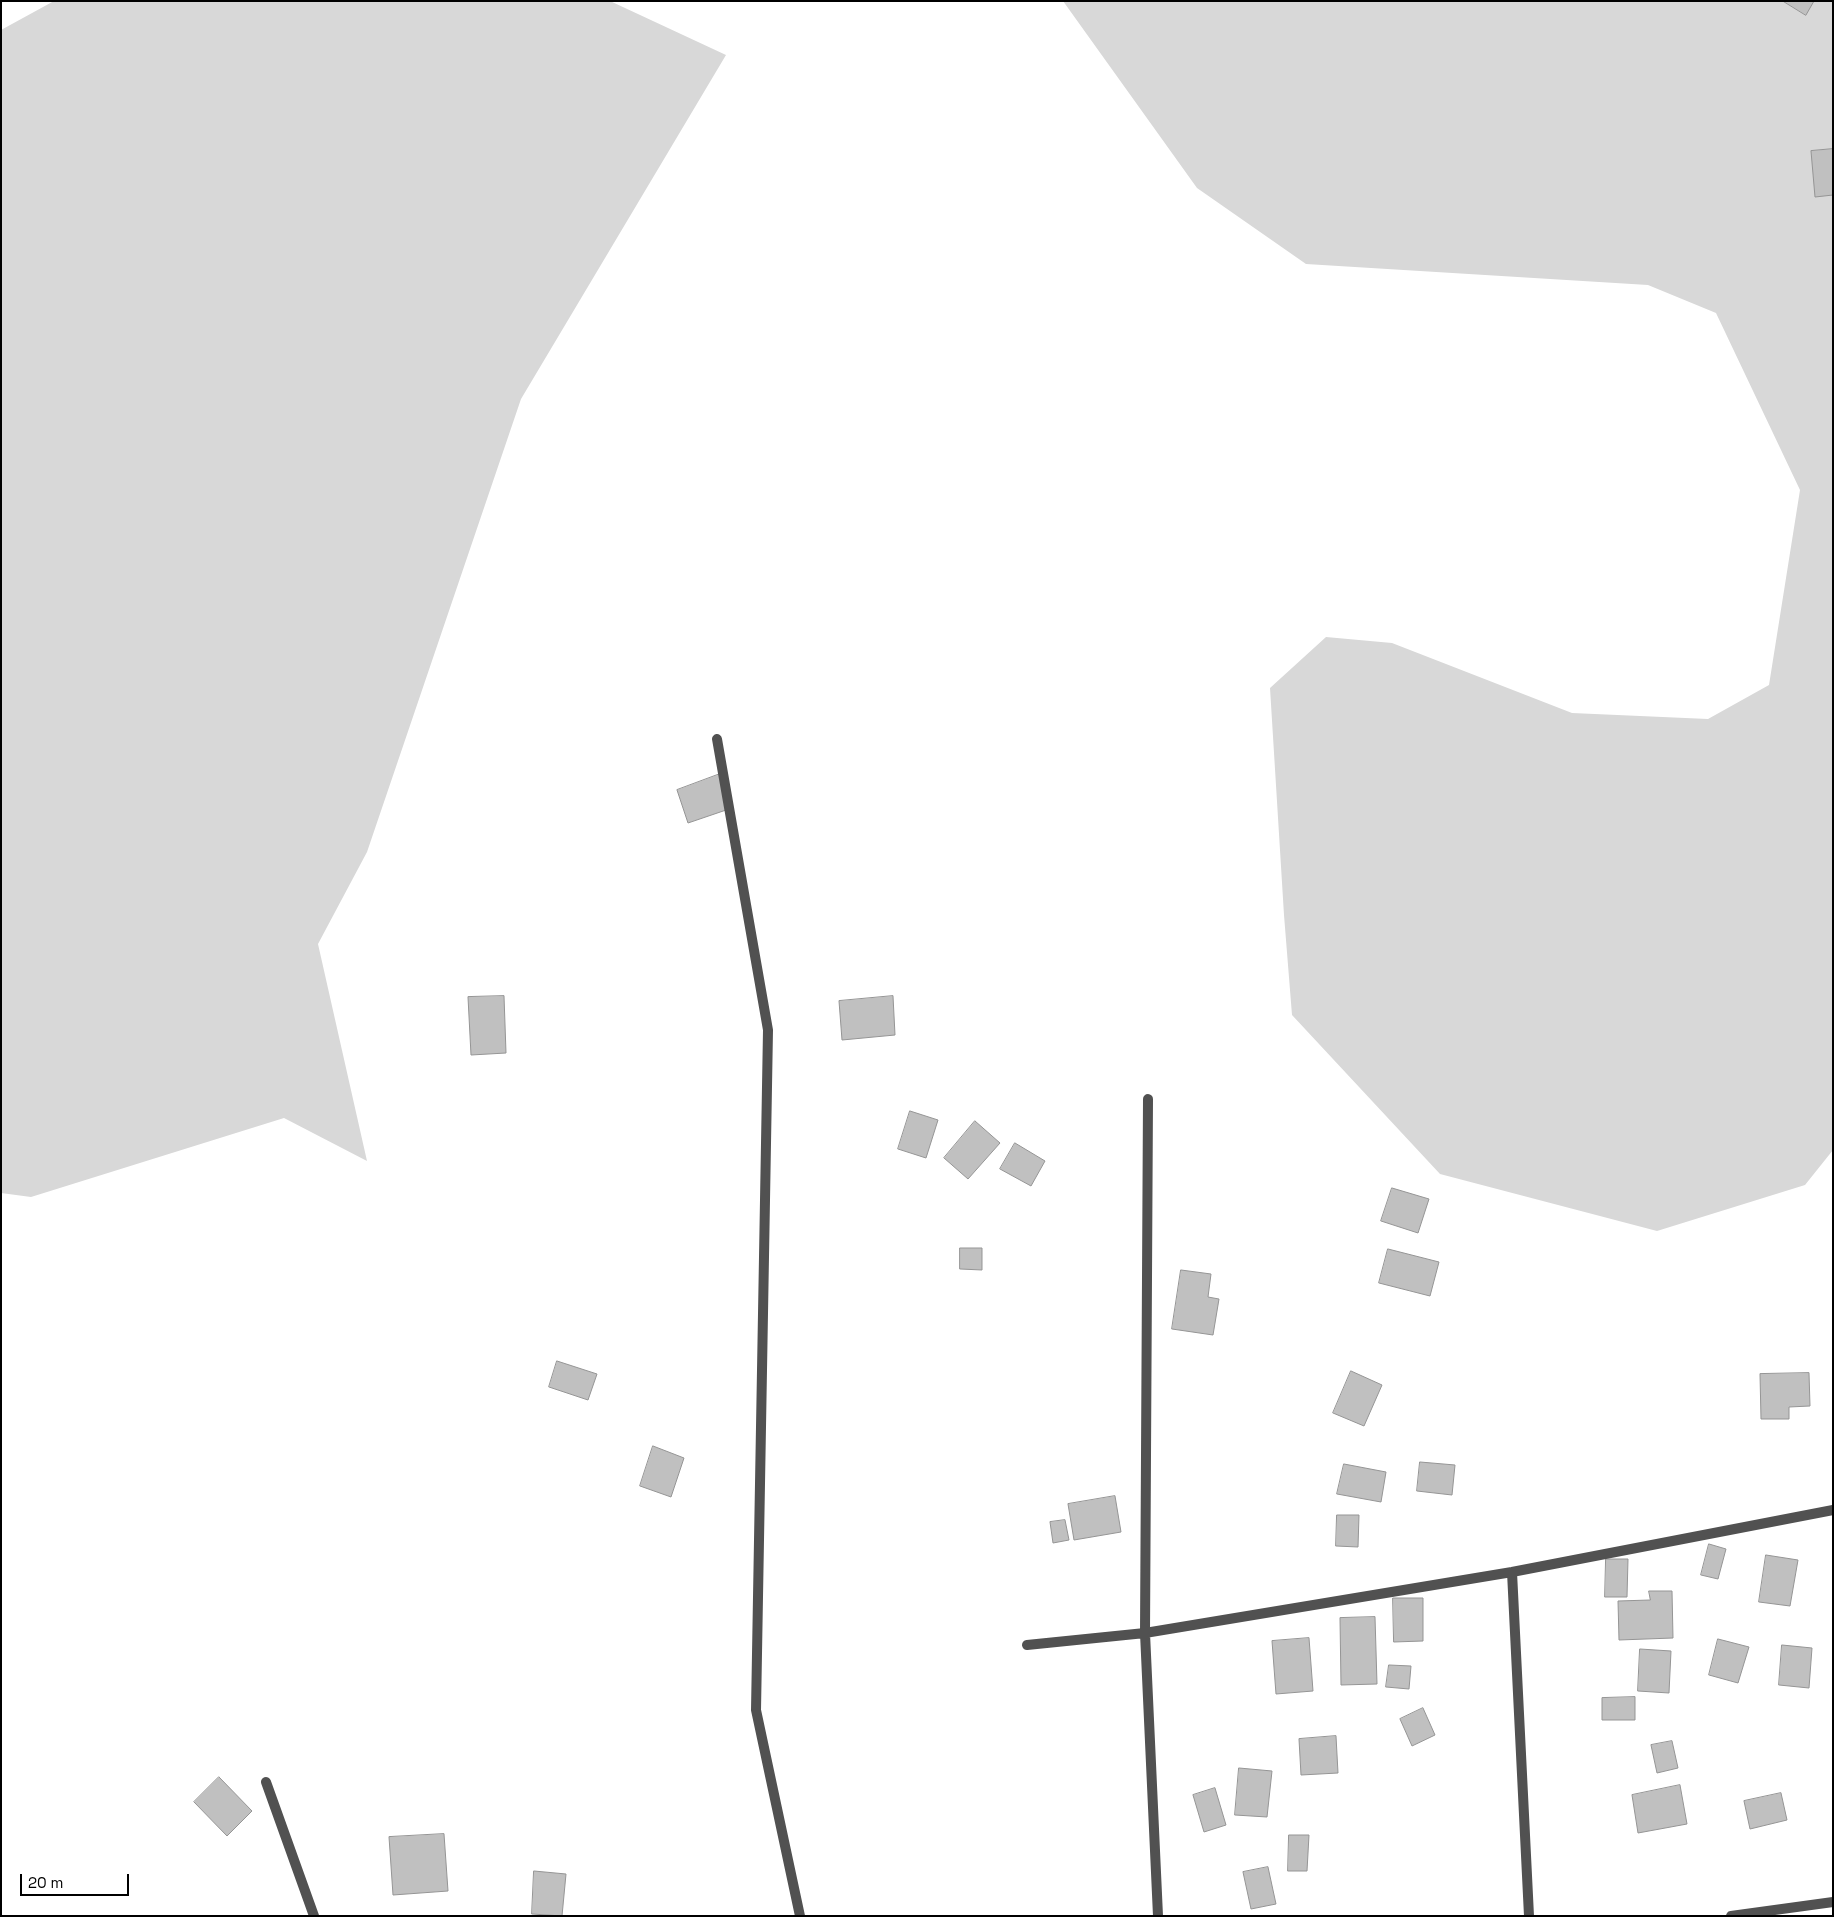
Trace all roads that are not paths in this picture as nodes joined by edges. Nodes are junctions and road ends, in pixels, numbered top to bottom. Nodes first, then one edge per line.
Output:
1 (717, 739) dead end
2 (1148, 1100) dead end
3 (1833, 1510) edge
4 (1512, 1572) junction
5 (1145, 1633) junction
6 (1027, 1645) dead end
7 (266, 1782) dead end
8 (1833, 1902) edge
9 (314, 1916) edge
10 (800, 1916) edge
11 (1158, 1916) edge
12 (1528, 1916) edge
13 (1731, 1916) edge

1 - 10 street
2 - 5 street
3 - 4 street
4 - 5 street
4 - 12 street
5 - 6 street
5 - 11 street
7 - 9 street
8 - 13 street

